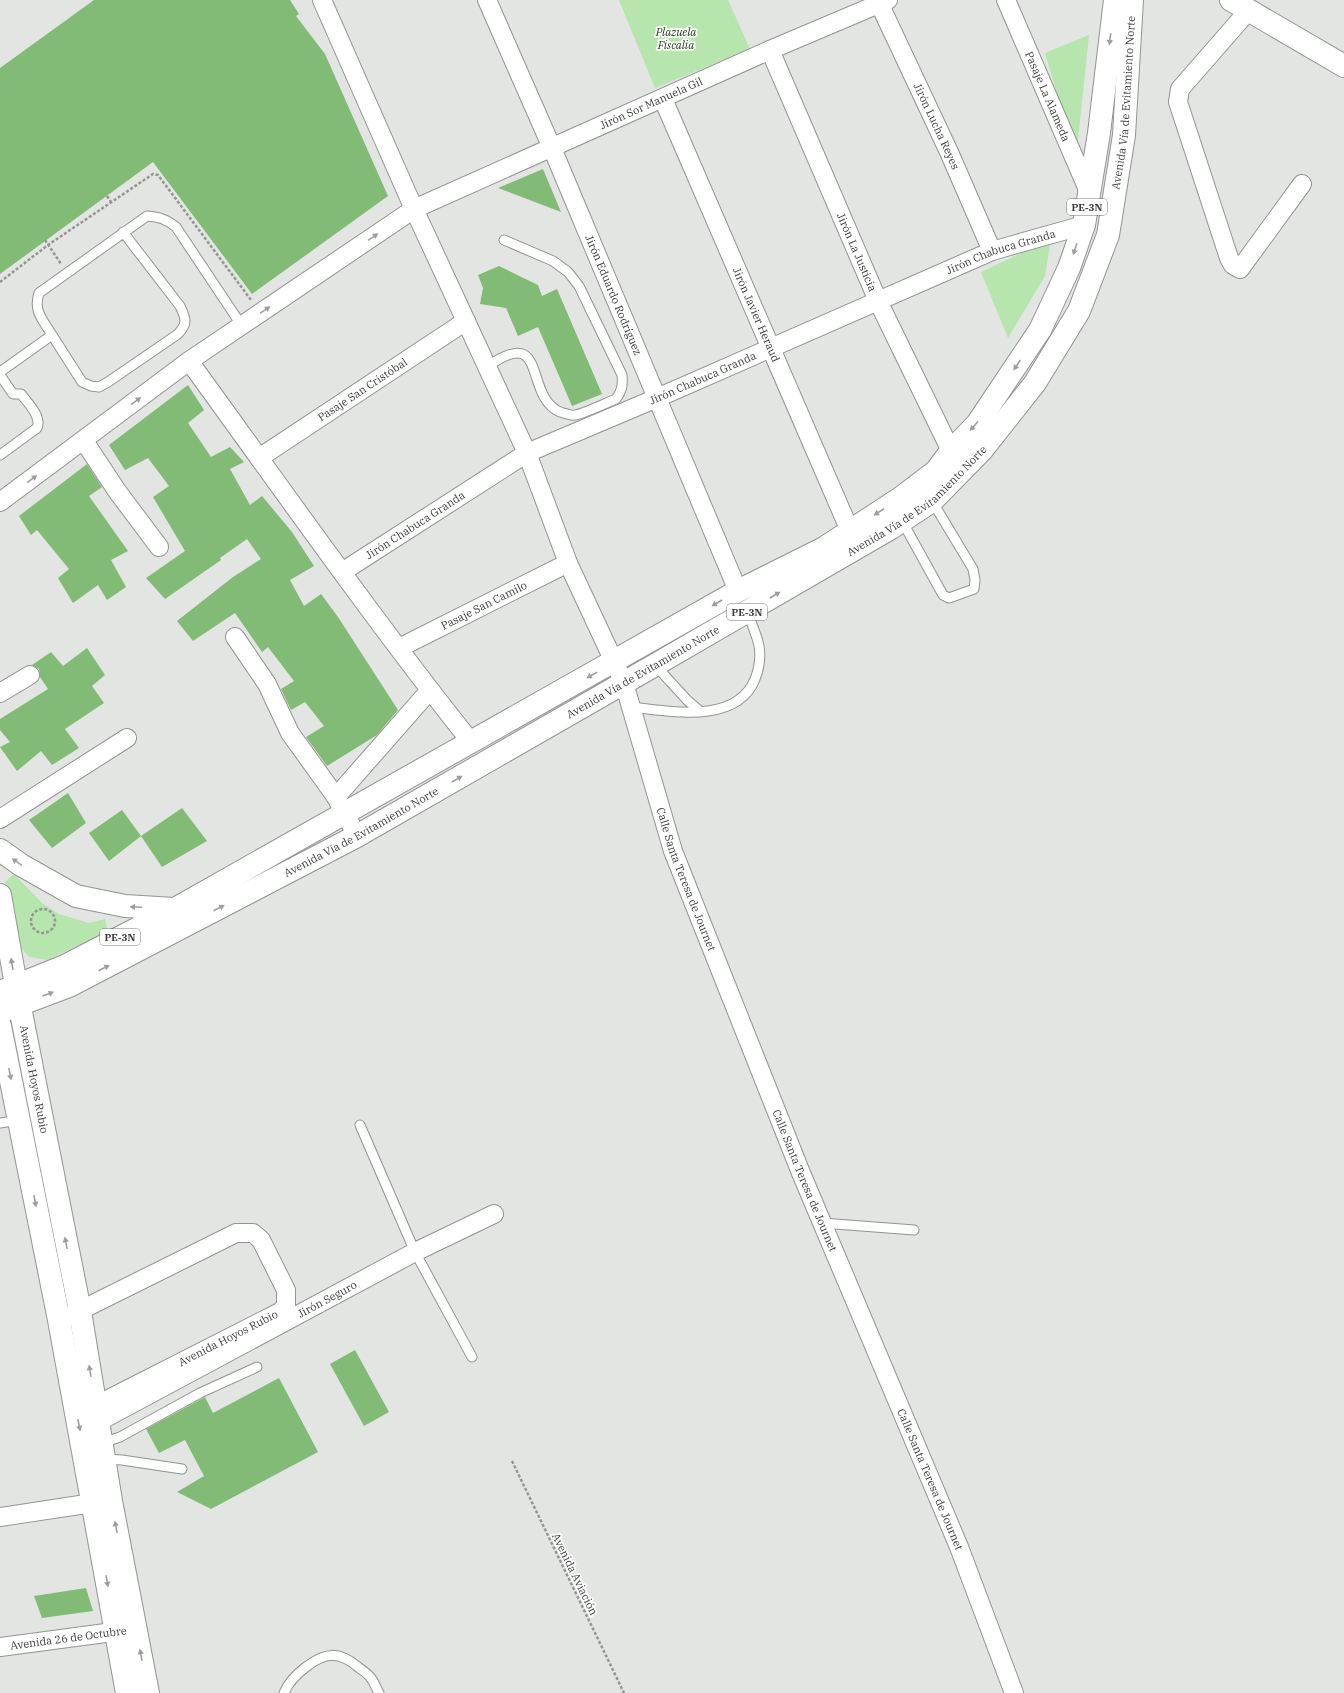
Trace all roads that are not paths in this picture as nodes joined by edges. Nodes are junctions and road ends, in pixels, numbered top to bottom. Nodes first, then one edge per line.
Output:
1 (323, 0) edge
2 (487, 0) edge
3 (1006, 0) edge
4 (1115, 0) edge
5 (1132, 0) edge
6 (884, 2) edge
7 (1240, 5) edge
8 (770, 50) junction
9 (1344, 66) edge
10 (663, 99) junction
11 (552, 148) junction
12 (1302, 184) dead end
13 (1089, 192) junction
14 (414, 209) junction
15 (1084, 225) junction
16 (123, 232) junction
17 (504, 240) dead end
18 (992, 251) junction
19 (878, 301) junction
20 (466, 321) junction
21 (242, 326) junction
22 (52, 335) junction
23 (770, 348) junction
24 (189, 361) junction
25 (487, 367) junction
26 (0, 372) edge
27 (0, 375) edge
28 (657, 398) junction
29 (84, 441) junction
30 (951, 451) junction
31 (527, 453) junction
32 (0, 455) edge
33 (259, 458) junction
34 (932, 501) junction
35 (0, 502) edge
36 (902, 521) junction
37 (850, 531) junction
38 (159, 547) dead end
39 (568, 563) junction
40 (342, 572) junction
41 (738, 591) junction
42 (747, 612) junction
43 (234, 637) dead end
44 (399, 648) junction
45 (614, 662) junction
46 (656, 665) junction
47 (30, 675) dead end
48 (624, 683) junction
49 (430, 690) junction
50 (0, 693) edge
51 (631, 707) junction
52 (701, 712) junction
53 (127, 738) dead end
54 (471, 742) junction
55 (341, 805) junction
56 (0, 819) edge
57 (357, 836) junction
58 (0, 850) edge
59 (0, 895) edge
60 (175, 909) junction
61 (9, 998) edge
62 (0, 1026) edge
63 (9, 1122) edge
64 (360, 1125) dead end
65 (494, 1214) dead end
66 (822, 1223) junction
67 (914, 1230) dead end
68 (415, 1252) junction
69 (80, 1311) junction
70 (59, 1320) junction
71 (472, 1357) dead end
72 (257, 1367) dead end
73 (97, 1438) junction
74 (182, 1468) dead end
75 (102, 1502) junction
76 (0, 1517) edge
77 (126, 1630) junction
78 (0, 1648) edge
79 (127, 1693) edge
80 (148, 1693) edge
81 (284, 1693) edge
82 (379, 1693) edge
83 (1014, 1693) edge

1 - 14 street, Calle Santa Teresa de Journet
2 - 11 street, Jirón Eduardo Rodríguez
3 - 13 street, Pasaje La Alameda
4 -> 13 main road, Avenida Vía de Evitamiento Norte / PE-3N
5 - 34 main road, Avenida Vía de Evitamiento Norte / PE-3N
6 - 8 street, Jirón Sor Manuela Gil
6 - 18 street, Jirón Lucha Reyes
7 - 9 main road
7 - 12 street
8 - 10 street, Jirón Sor Manuela Gil
8 - 19 street, Jirón La Justicia
10 - 11 street, Jirón Sor Manuela Gil
10 - 23 street, Jirón Javier Heraud
11 - 14 street, Jirón Sor Manuela Gil
11 - 28 street, Jirón Eduardo Rodríguez
13 - 15 main road, Avenida Vía de Evitamiento Norte / PE-3N
14 - 20 street, Calle Santa Teresa de Journet
21 -> 14 street, Jirón Sor Manuela Gil
15 - 18 street, Jirón Chabuca Granda
15 -> 30 main road, Avenida Vía de Evitamiento Norte / PE-3N
16 - 21 lane
16 - 22 lane
16 - 22 lane
17 - 25 lane
18 - 19 street, Jirón Chabuca Granda
19 - 23 street, Jirón Chabuca Granda
19 - 30 street, Jirón La Justicia
20 - 25 street, Calle Santa Teresa de Journet
20 - 33 street, Pasaje San Cristóbal
21 - 24 street, Jirón Sor Manuela Gil
22 - 26 lane
23 - 28 street, Jirón Chabuca Granda
23 - 37 street, Jirón Javier Heraud
29 -> 24 street, Jirón Sor Manuela Gil
24 - 33 street
25 - 31 street, Calle Santa Teresa de Journet
27 - 32 lane
28 - 31 street, Jirón Chabuca Granda
28 - 41 street, Jirón Eduardo Rodríguez
35 -> 29 street, Jirón Sor Manuela Gil
29 - 38 street
30 -> 37 main road, Avenida Vía de Evitamiento Norte / PE-3N
31 - 39 street, Calle Santa Teresa de Journet
31 - 40 street, Jirón Chabuca Granda
33 - 40 street
34 - 36 main road, Avenida Vía de Evitamiento Norte / PE-3N
34 - 36 lane
42 -> 36 main road, Avenida Vía de Evitamiento Norte / PE-3N
37 - 41 main road, Avenida Vía de Evitamiento Norte / PE-3N
39 - 44 street, Pasaje San Camilo
39 - 45 street, Calle Santa Teresa de Journet
40 - 44 street
41 -> 45 main road, Avenida Vía de Evitamiento Norte / PE-3N
42 - 46 main road, Avenida Vía de Evitamiento Norte / PE-3N
42 - 52 lane
43 - 55 street
44 - 49 street
45 - 48 street, Calle Santa Teresa de Journet
45 -> 54 main road, Avenida Vía de Evitamiento Norte / PE-3N
46 - 48 main road, Avenida Vía de Evitamiento Norte / PE-3N
46 - 52 lane
47 - 50 street
48 - 51 street, Calle Santa Teresa de Journet
57 -> 48 main road, Avenida Vía de Evitamiento Norte / PE-3N
49 - 54 street
49 - 55 street
51 - 52 lane
51 - 66 street, Calle Santa Teresa de Journet
53 - 56 street
54 - 55 main road, Avenida Vía de Evitamiento Norte / PE-3N
55 - 57 street
55 - 60 main road, Avenida Vía de Evitamiento Norte / PE-3N
61 -> 57 main road, Avenida Vía de Evitamiento Norte / PE-3N
60 -> 58 main road
61 -> 59 main road, Avenida Hoyos Rubio
60 - 61 main road, Avenida Vía de Evitamiento Norte / PE-3N
69 -> 61 main road, Avenida Hoyos Rubio
62 -> 63 main road, Avenida Hoyos Rubio
63 -> 70 main road, Avenida Hoyos Rubio
64 - 68 lane
65 - 68 street, Jirón Seguro
66 - 67 lane
66 - 83 street, Calle Santa Teresa de Journet
68 - 71 lane
68 - 73 street, Jirón Seguro
69 - 70 street, Avenida Hoyos Rubio
73 -> 69 main road, Avenida Hoyos Rubio
69 - 73 street, Avenida Hoyos Rubio
70 -> 73 main road, Avenida Hoyos Rubio
72 - 73 lane
73 - 74 lane
73 - 75 main road, Avenida Hoyos Rubio
75 - 76 street
75 - 77 main road, Avenida Hoyos Rubio
77 - 78 street, Avenida 26 de Octubre
77 - 79 main road, Avenida Hoyos Rubio
80 -> 77 main road, Avenida Hoyos Rubio
81 - 82 lane

